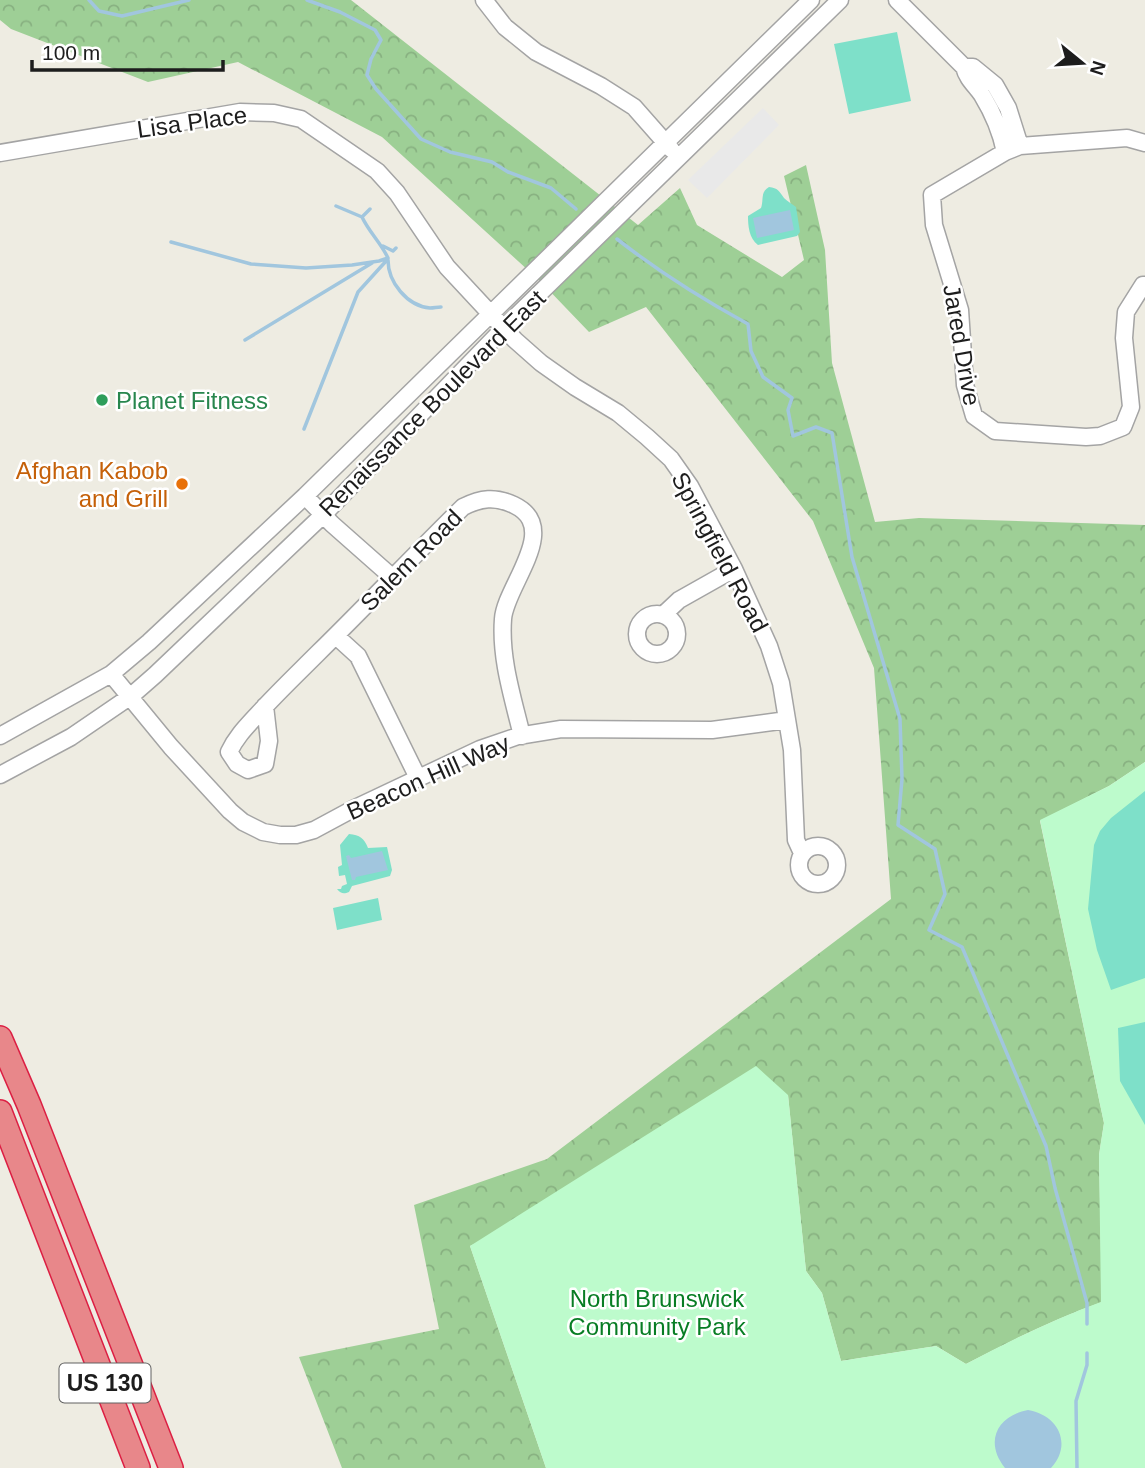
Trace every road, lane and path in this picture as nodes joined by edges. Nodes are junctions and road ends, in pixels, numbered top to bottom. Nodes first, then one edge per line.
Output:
1 (484, 0) edge
2 (811, 0) edge
3 (840, 0) edge
4 (897, 0) edge
5 (1145, 143) edge
6 (666, 144) junction
7 (1013, 149) junction
8 (0, 153) edge
9 (679, 159) junction
10 (1145, 285) edge
11 (491, 313) junction
12 (504, 328) junction
13 (305, 496) junction
14 (323, 514) junction
15 (734, 569) junction
16 (392, 578) junction
17 (663, 615) dead end
18 (336, 636) junction
19 (111, 674) junction
20 (131, 696) junction
21 (265, 706) dead end
22 (787, 720) junction
23 (0, 736) edge
24 (522, 736) junction
25 (0, 775) edge
26 (418, 778) junction
27 (802, 853) dead end
28 (0, 1038) edge
29 (0, 1112) edge
30 (138, 1468) edge
31 (171, 1468) edge

1 - 6 street
2 - 6 street, Renaissance Boulevard East
3 - 9 street, Renaissance Boulevard East
4 - 7 street
5 - 7 street, Jared Drive
6 - 9 street
6 - 11 street, Renaissance Boulevard East
7 - 10 street, Jared Drive
8 - 11 street, Lisa Place
9 - 12 street, Renaissance Boulevard East
11 - 12 street, Lisa Place
11 - 13 street, Renaissance Boulevard East
12 - 14 street, Renaissance Boulevard East
12 - 15 street, Springfield Road
13 - 14 street
13 - 19 street, Renaissance Boulevard East
14 - 16 street
14 - 20 street, Renaissance Boulevard East
15 - 17 street
15 - 22 street, Springfield Road
16 - 18 street, Salem Road
16 - 24 street, Salem Road
18 - 21 street, Salem Road
18 - 26 street
19 - 20 street, Beacon Hill Way
19 - 23 street, Renaissance Boulevard East
20 - 25 street, Renaissance Boulevard East
20 - 26 street, Beacon Hill Way
22 - 24 street, Beacon Hill Way
22 - 27 street, Springfield Road
24 - 26 street, Beacon Hill Way
28 - 31 highway, US 130
29 - 30 highway, US 130

